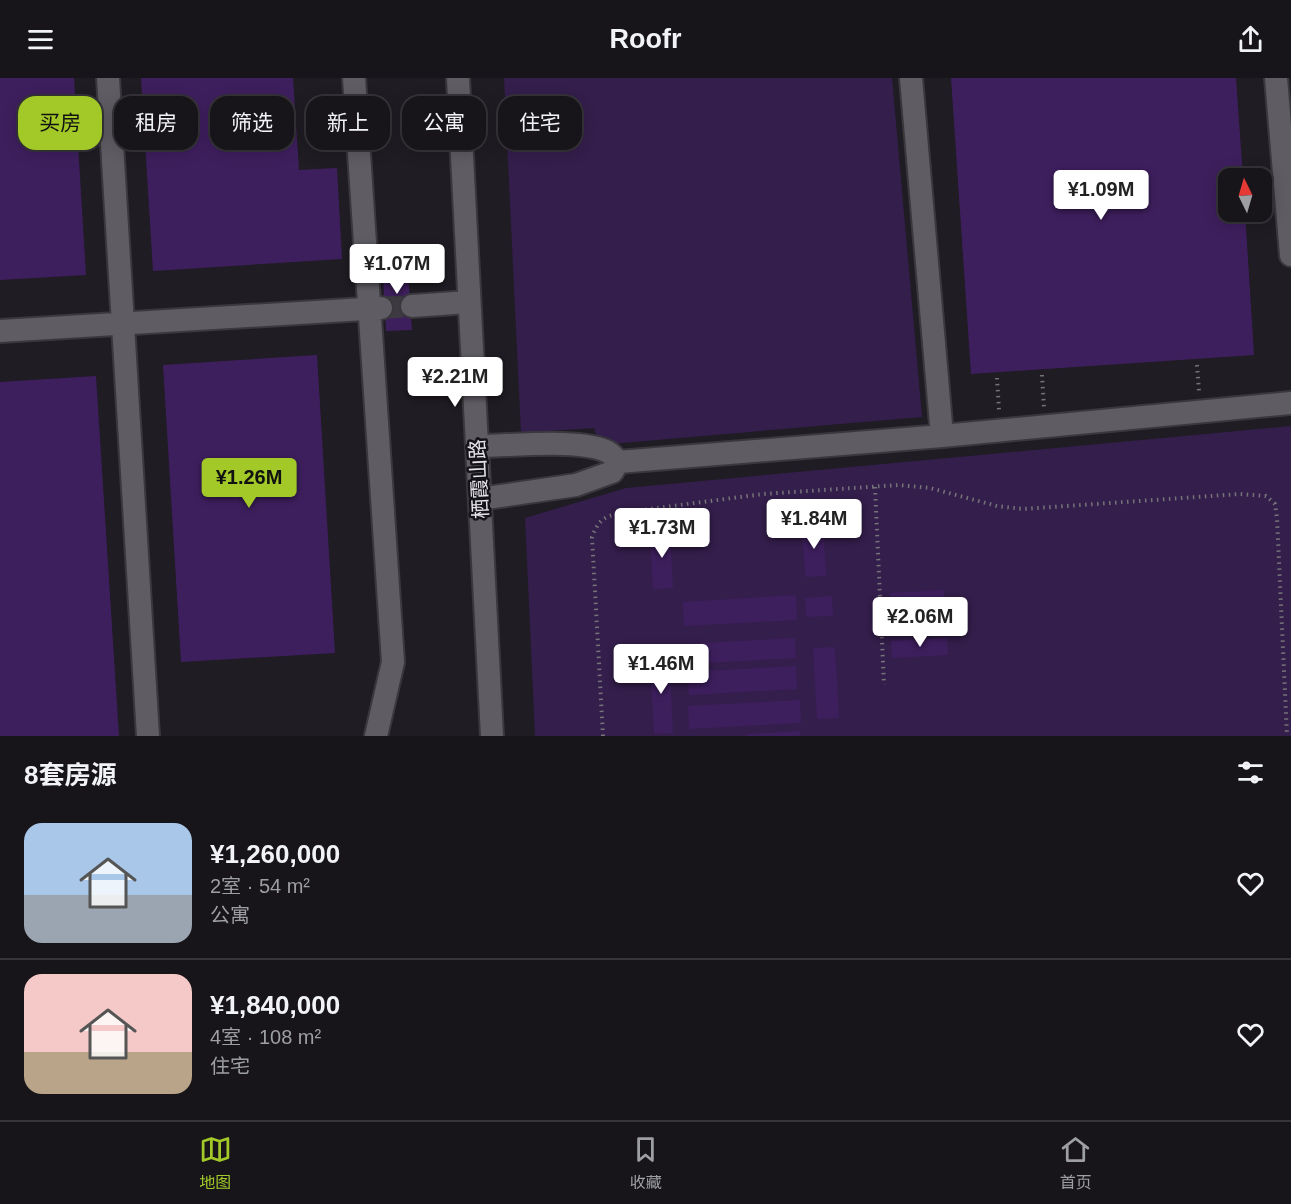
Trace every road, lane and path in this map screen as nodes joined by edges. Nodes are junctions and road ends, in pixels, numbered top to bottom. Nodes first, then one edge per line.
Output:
1 (108, 78) edge
2 (354, 78) edge
3 (458, 78) edge
4 (911, 78) edge
5 (1276, 78) edge
6 (1291, 255) edge
7 (469, 302) junction
8 (412, 306) tunnel mouth
9 (375, 308) junction
10 (123, 323) junction
11 (0, 331) edge
12 (1042, 375) dead end
13 (997, 378) dead end
14 (1291, 403) edge
15 (1046, 427) junction
16 (1001, 431) junction
17 (942, 436) junction
18 (478, 447) junction
19 (618, 462) junction
20 (875, 487) junction
21 (480, 499) junction
22 (884, 685) dead end
23 (148, 736) edge
24 (376, 736) edge
25 (492, 736) edge
26 (603, 736) edge
27 (1287, 736) edge

1 - 10 street
2 - 9 street
3 - 7 street, 栖霞山路
4 - 17 street
5 - 6 street
7 - 8 street
7 - 18 street, 栖霞山路
9 - 10 street
9 - 24 street
10 - 11 street
10 - 23 street
12 - 15 path
13 - 16 path
14 - 15 street
15 - 16 street
16 - 17 street
17 - 19 street
18 - 19 street
18 - 21 street, 栖霞山路
19 - 21 street
20 - 22 path
20 - 26 path
20 - 27 path
21 - 25 street, 栖霞山路

